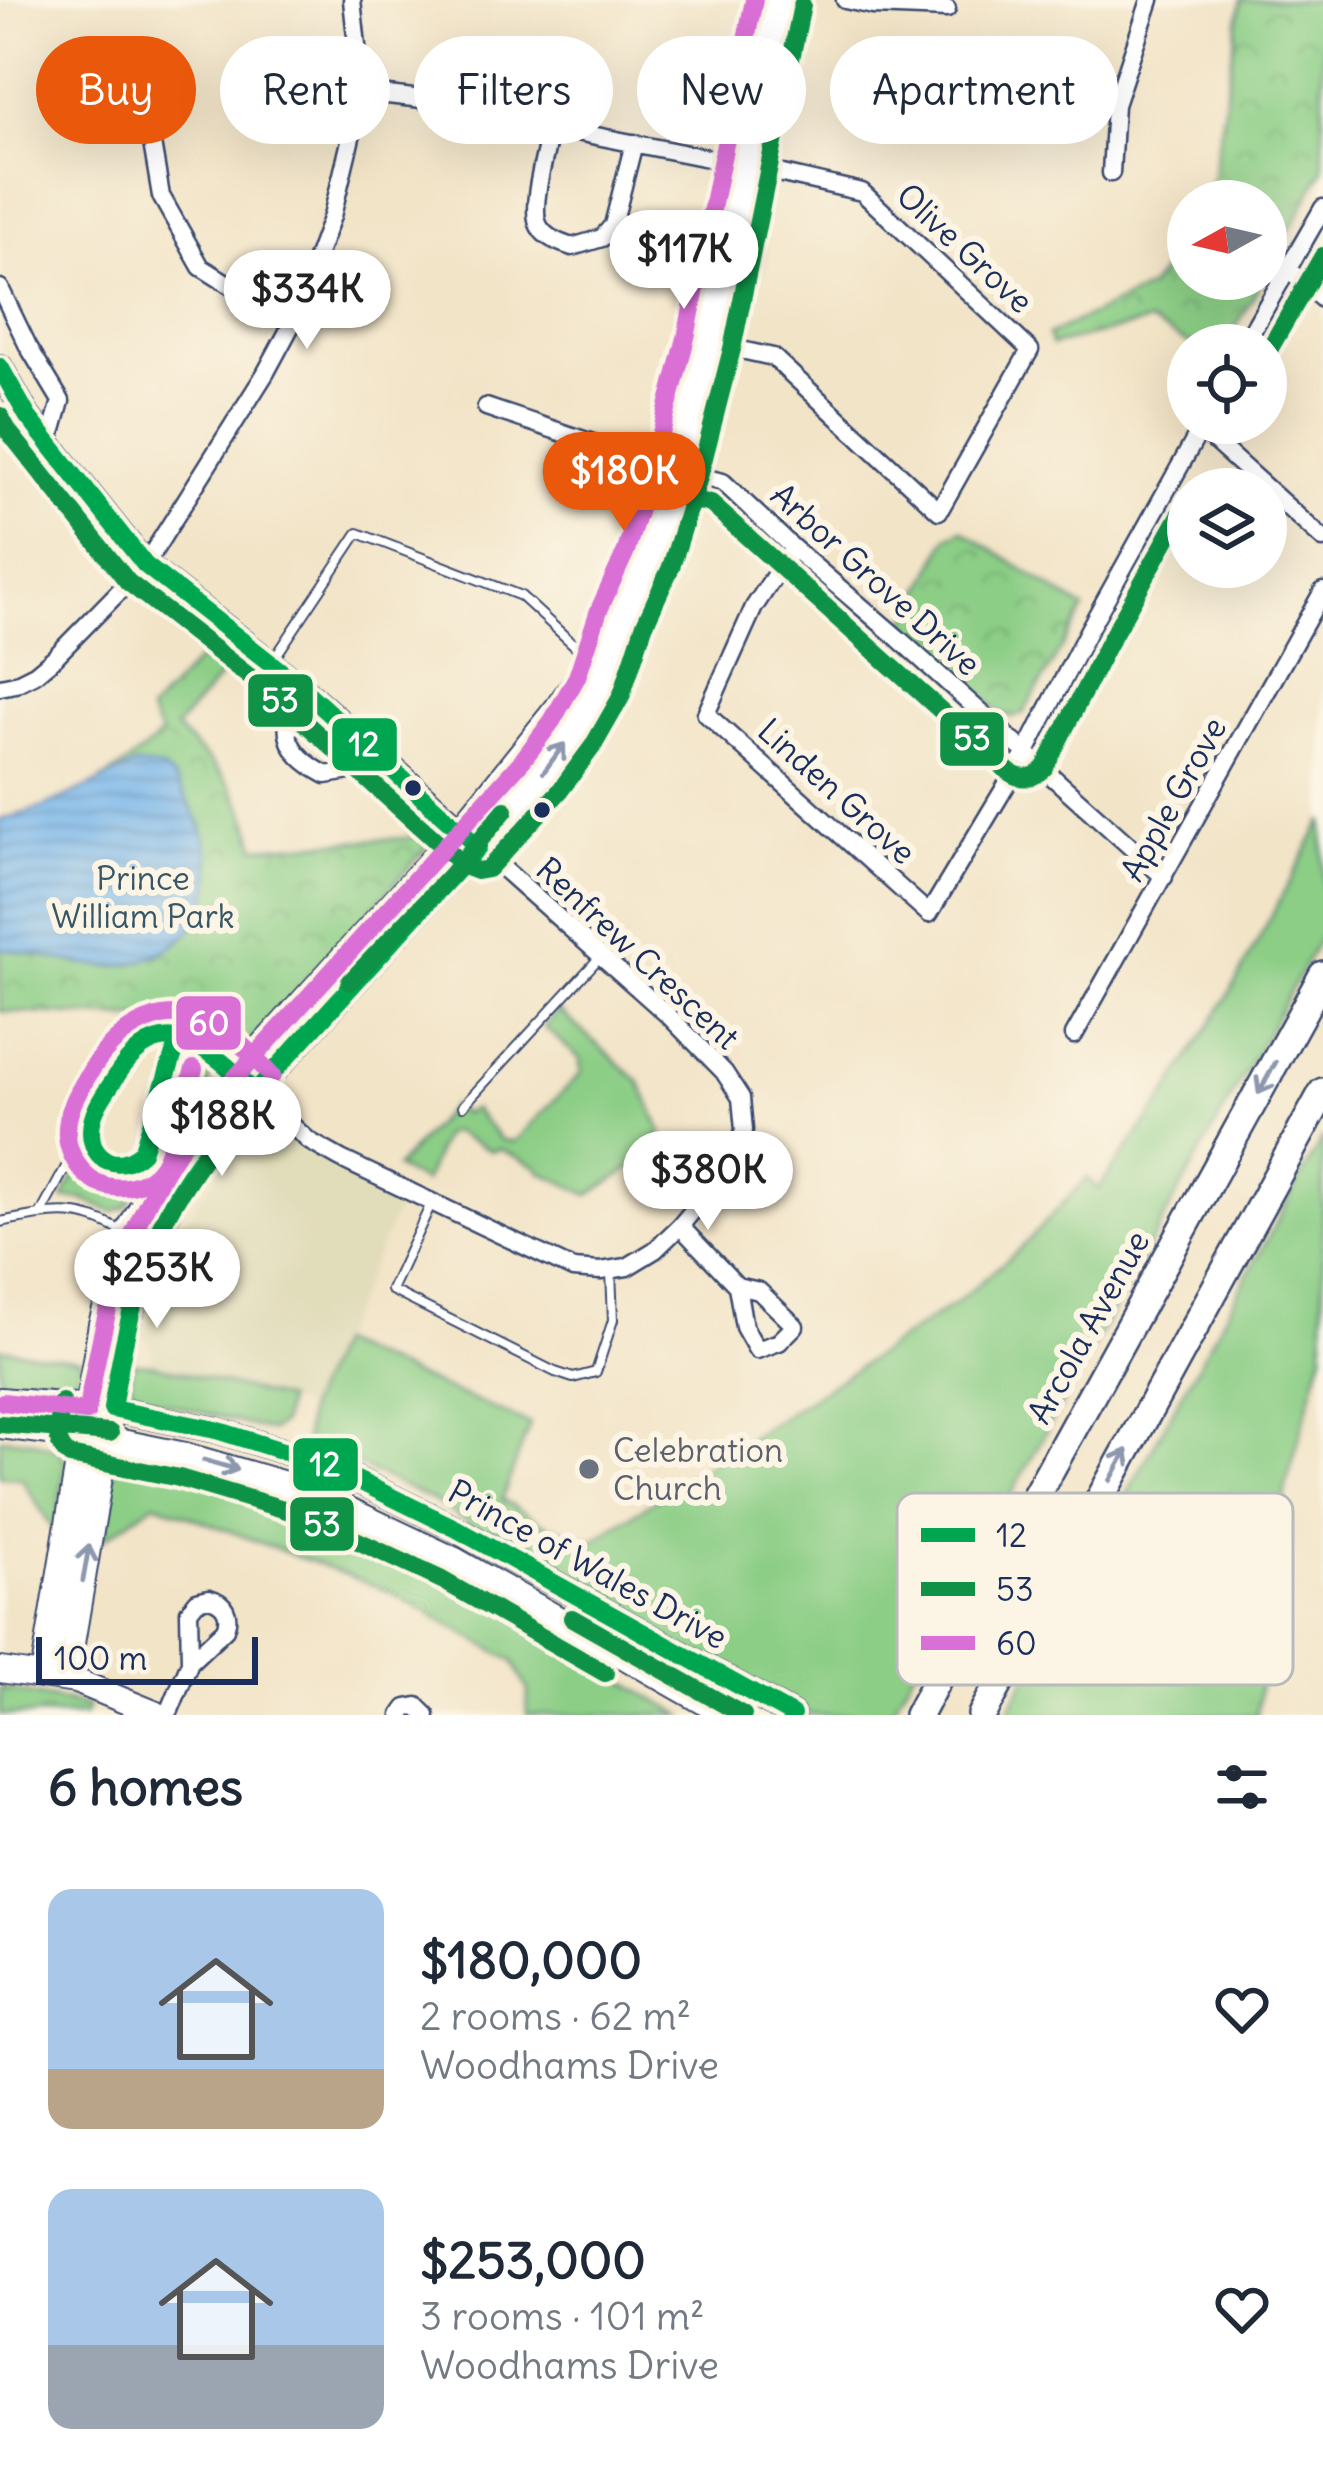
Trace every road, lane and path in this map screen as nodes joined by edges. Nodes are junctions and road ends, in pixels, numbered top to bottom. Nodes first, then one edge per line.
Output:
1 (352, 0) edge
2 (778, 0) edge
3 (845, 0) edge
4 (1150, 0) edge
5 (947, 9) dead end
6 (356, 36) edge
7 (613, 139) edge
8 (634, 143) junction
9 (152, 144) edge
10 (349, 144) edge
11 (548, 144) edge
12 (743, 165) junction
13 (1111, 173) dead end
14 (1323, 208) edge
15 (1289, 271) junction
16 (0, 288) edge
17 (1323, 300) edge
18 (292, 324) junction
19 (1257, 324) edge
20 (709, 343) junction
21 (0, 367) edge
22 (486, 407) dead end
23 (49, 444) junction
24 (1193, 444) edge
25 (1222, 444) edge
26 (676, 471) junction
27 (1323, 539) edge
28 (793, 548) junction
29 (145, 565) junction
30 (1323, 591) edge
31 (622, 617) junction
32 (591, 660) junction
33 (270, 664) junction
34 (297, 684) junction
35 (0, 687) edge
36 (1025, 754) junction
37 (383, 760) junction
38 (460, 829) junction
39 (478, 847) junction
40 (1164, 878) junction
41 (600, 957) junction
42 (1323, 975) edge
43 (1074, 1035) dead end
44 (178, 1041) junction
45 (246, 1084) junction
46 (1323, 1091) edge
47 (464, 1106) dead end
48 (92, 1120) junction
49 (431, 1204) junction
50 (40, 1215) junction
51 (0, 1222) edge
52 (680, 1226) junction
53 (127, 1233) junction
54 (611, 1269) junction
55 (737, 1286) dead end
56 (0, 1400) edge
57 (86, 1406) junction
58 (112, 1409) junction
59 (0, 1426) edge
60 (94, 1437) junction
61 (1037, 1493) edge
62 (1103, 1493) edge
63 (190, 1662) dead end
64 (0, 1670) edge
65 (55, 1677) junction
66 (934, 1685) edge
67 (998, 1685) edge
68 (159, 1715) edge
69 (169, 1715) edge
70 (401, 1715) edge
71 (426, 1715) edge
72 (727, 1715) edge
73 (791, 1715) edge
74 (918, 1715) edge
75 (982, 1715) edge

1 - 6 street
2 - 12 street
3 - 5 street
4 - 13 street
7 - 8 street
8 - 11 street
8 - 12 street
9 - 18 street
10 - 18 street
12 - 20 street
12 - 20 street, Olive Grove
14 - 15 street
15 - 17 street
15 - 19 street
16 - 23 street
18 - 29 street
20 - 26 street
21 - 23 street
22 - 26 street, Arbor Grove Drive
23 - 29 street
24 - 36 street
25 - 27 street
26 - 28 street, Arbor Grove Drive
26 - 31 street
28 - 36 street, Arbor Grove Drive
28 - 36 street, Linden Grove
29 - 33 street
29 - 35 street
30 - 40 street, Apple Grove
31 - 32 street
39 -> 31 street
32 - 33 lane
32 - 38 street
33 - 34 street
34 - 37 street
34 - 37 street
36 - 40 street, Arbor Grove Drive
37 - 38 street
38 - 39 street, Renfrew Crescent
38 - 45 street
39 - 41 street, Renfrew Crescent
39 - 45 street
40 - 43 street, Apple Grove
41 - 47 lane
41 - 52 street, Renfrew Crescent
42 -> 61 main road, Arcola Avenue
44 - 45 lane
44 - 48 lane
44 - 48 lane
45 - 49 street
45 - 53 street
45 - 58 street
62 -> 46 main road
48 - 50 lane
49 - 54 street
49 - 54 lane
50 - 51 lane
50 - 53 lane
52 - 54 street, Renfrew Crescent
52 - 55 street
53 - 57 street
56 - 57 street, Prince of Wales Drive
57 - 58 street, Prince of Wales Drive
57 - 60 street
58 - 60 street
58 - 73 street, Prince of Wales Drive
59 - 60 street, Prince of Wales Drive
60 - 65 street
60 -> 72 street, Prince of Wales Drive
63 - 69 street
64 - 65 street
65 - 68 street
66 -> 74 main road, Arcola Avenue
75 -> 67 main road
70 - 71 street

